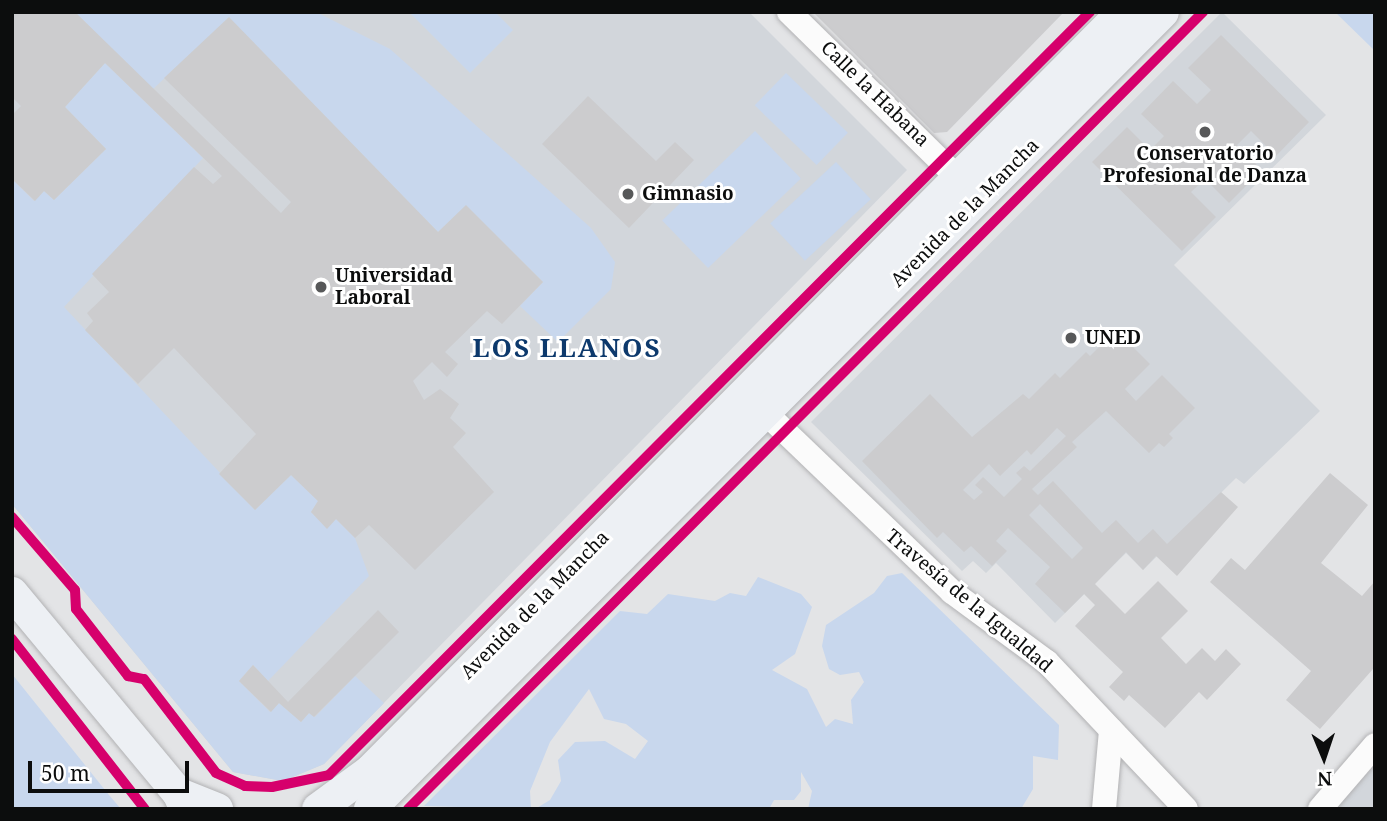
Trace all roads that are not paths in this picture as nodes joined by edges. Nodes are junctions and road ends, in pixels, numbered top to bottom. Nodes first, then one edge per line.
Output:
1 (789, 12) edge
2 (1123, 12) edge
3 (1162, 13) edge
4 (958, 178) junction
5 (755, 403) junction
6 (12, 593) edge
7 (1111, 730) junction
8 (1375, 745) edge
9 (182, 801) edge
10 (217, 809) edge
11 (318, 809) edge
12 (370, 809) edge
13 (1104, 809) edge
14 (1186, 809) edge
15 (1320, 809) edge

1 - 4 street, Calle la Habana
2 - 4 main road, Avenida de la Mancha
3 - 5 main road, Avenida de la Mancha
4 - 5 main road, Avenida de la Mancha
5 - 7 street, Travesía de la Igualdad
5 - 11 main road, Avenida de la Mancha
5 - 12 main road, Avenida de la Mancha
6 - 9 main road
7 - 13 street
7 - 14 street, Travesía de la Igualdad
8 - 15 street
9 - 10 main road

